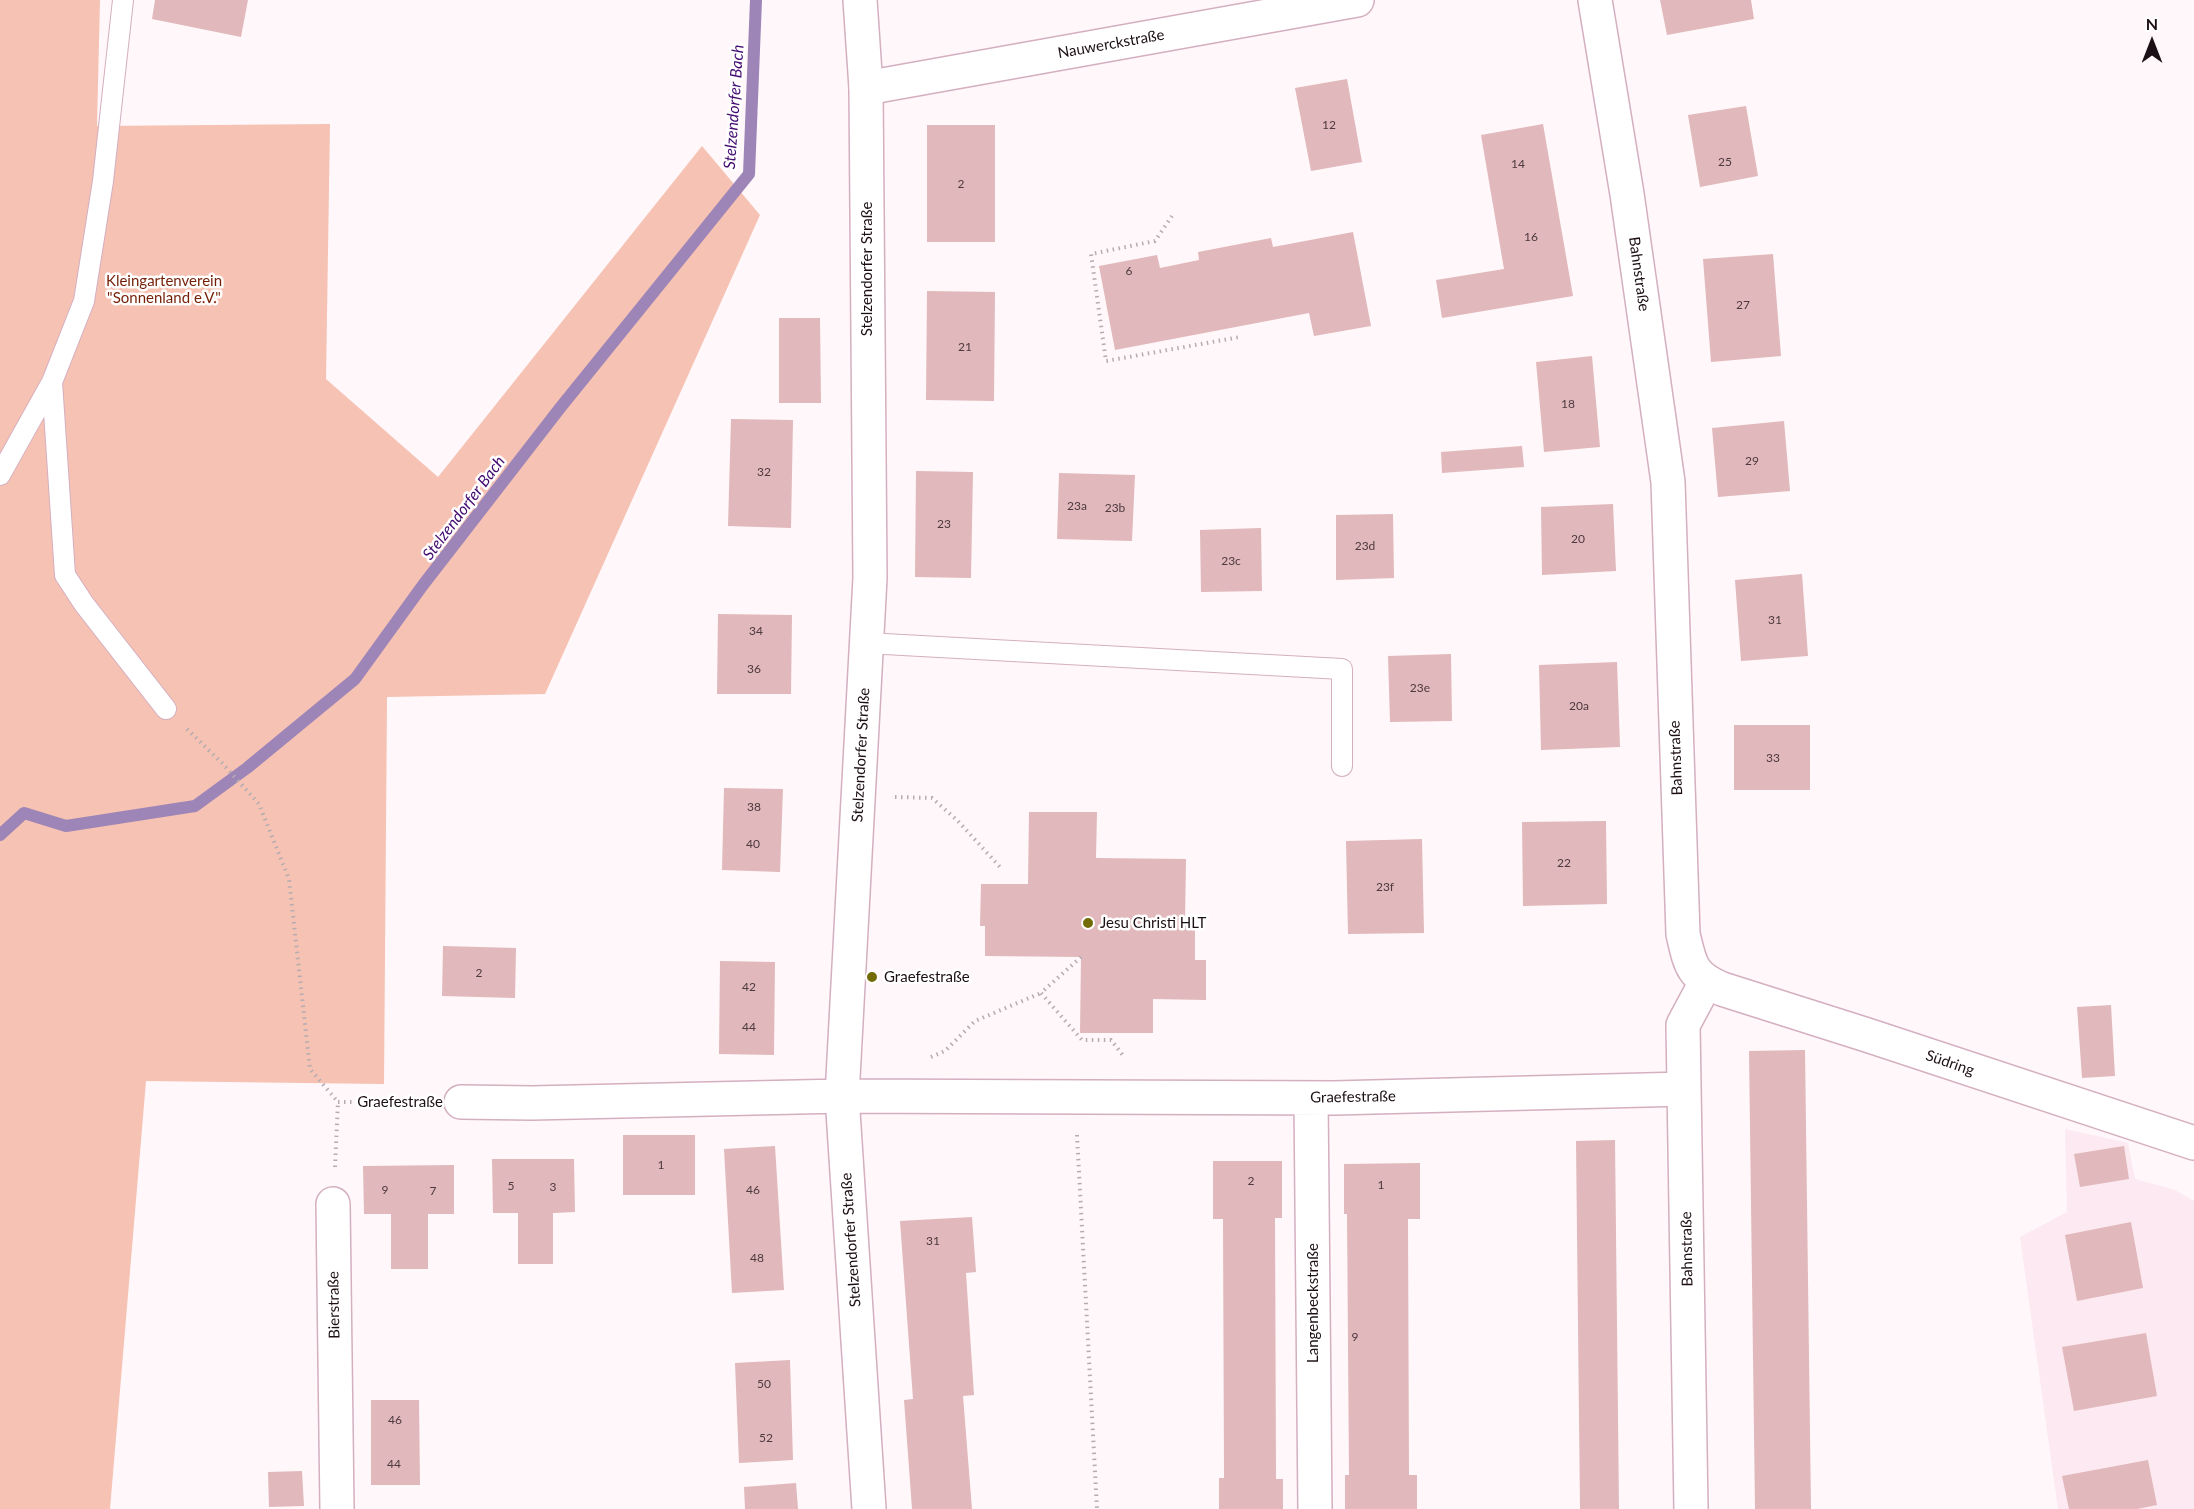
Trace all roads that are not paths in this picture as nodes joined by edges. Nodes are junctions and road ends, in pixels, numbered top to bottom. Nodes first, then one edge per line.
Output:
1 (123, 0) edge
2 (860, 0) edge
3 (1357, 0) edge
4 (1595, 0) edge
5 (866, 88) junction
6 (52, 382) junction
7 (0, 475) edge
8 (866, 643) junction
9 (166, 710) road end
10 (1342, 766) dead end
11 (1706, 982) junction
12 (1684, 1089) junction
13 (842, 1096) junction
14 (1311, 1098) junction
15 (461, 1102) road end
16 (2194, 1143) edge
17 (333, 1204) road end
18 (337, 1509) edge
19 (869, 1509) edge
20 (1315, 1509) edge
21 (1691, 1509) edge

1 - 6 lane
2 - 5 street, Stelzendorfer Straße
3 - 5 street, Nauwerckstraße
4 - 11 street, Bahnstraße
5 - 8 street, Stelzendorfer Straße
6 - 7 lane
6 - 9 lane
8 - 10 lane
8 - 13 street, Stelzendorfer Straße
11 - 12 street, Bahnstraße
11 - 16 street, Südring
12 - 14 street, Graefestraße
12 - 21 street, Bahnstraße
13 - 14 street, Graefestraße
13 - 15 street, Graefestraße
13 - 19 street, Stelzendorfer Straße
14 - 20 street, Langenbeckstraße
17 - 18 street, Bierstraße

